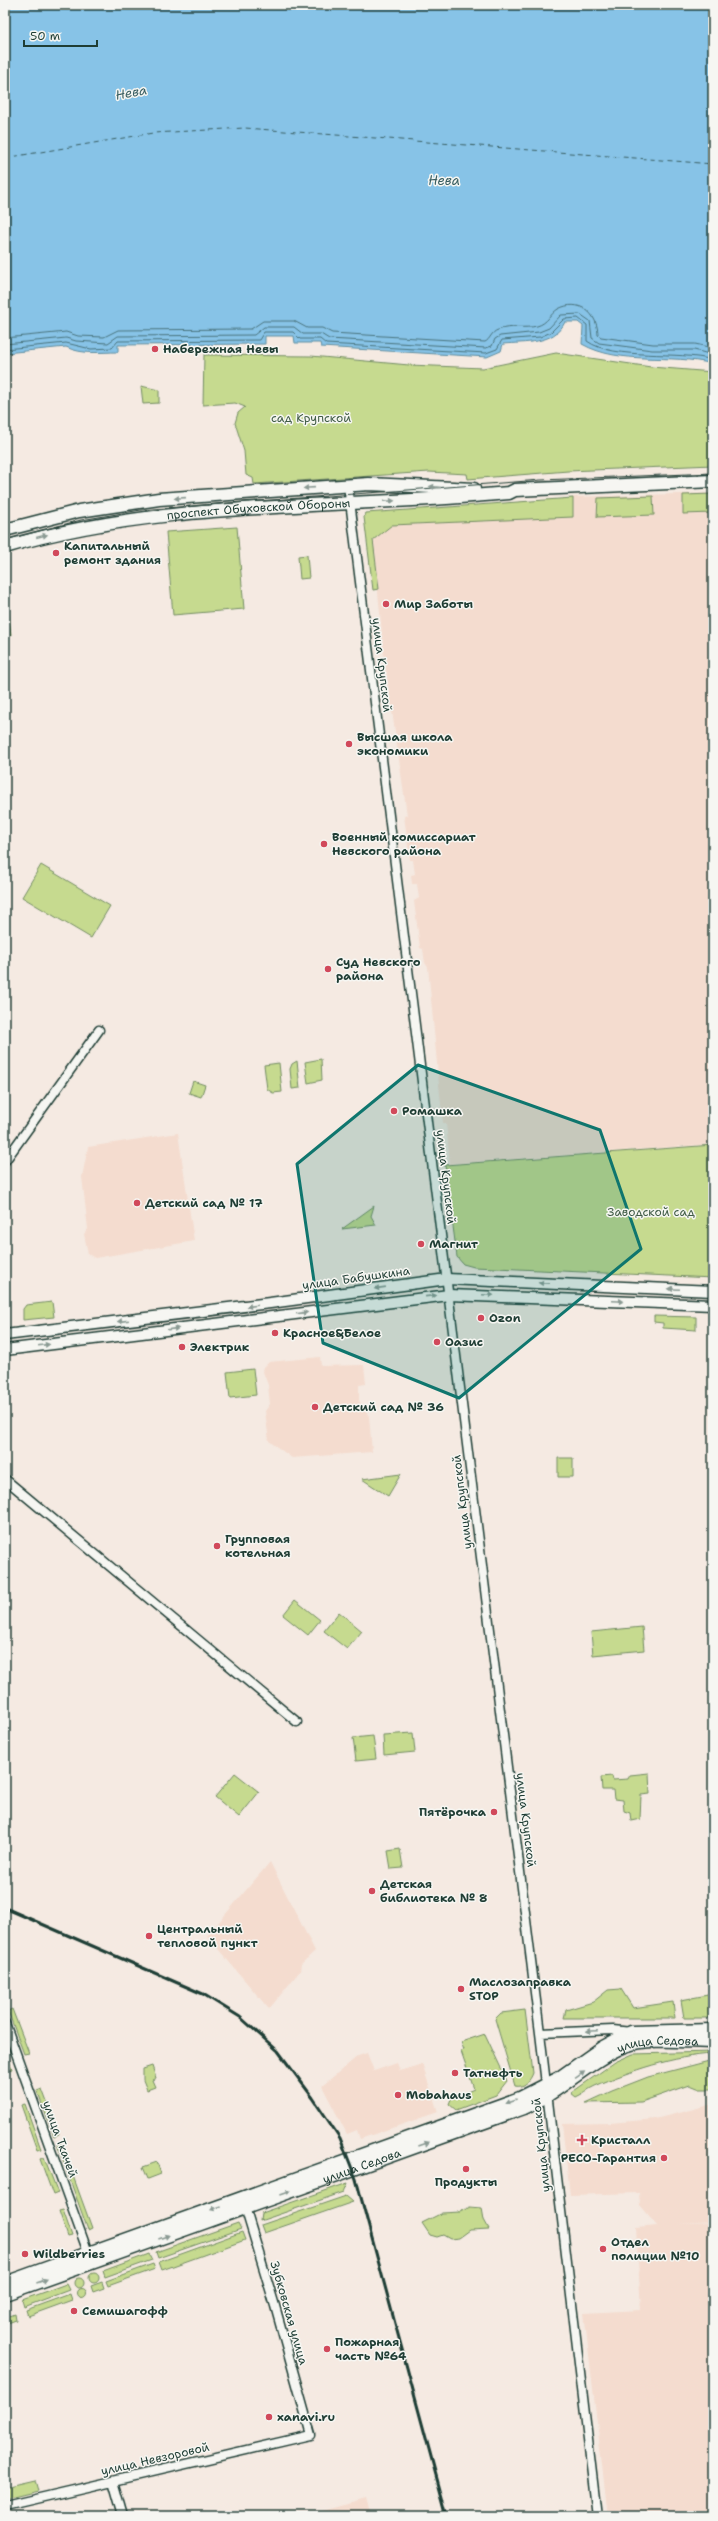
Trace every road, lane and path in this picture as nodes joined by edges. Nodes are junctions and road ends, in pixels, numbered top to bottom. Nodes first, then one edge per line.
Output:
1 (713, 481) edge
2 (348, 485) junction
3 (515, 490) junction
4 (350, 504) junction
5 (5, 530) edge
6 (5, 547) edge
7 (98, 1030) dead end
8 (5, 1161) edge
9 (447, 1279) junction
10 (713, 1291) edge
11 (449, 1295) junction
12 (713, 1305) edge
13 (5, 1335) edge
14 (5, 1350) edge
15 (5, 1479) edge
16 (297, 1722) dead end
17 (5, 2023) edge
18 (713, 2030) edge
19 (631, 2032) junction
20 (540, 2033) junction
21 (713, 2042) edge
22 (547, 2091) junction
23 (244, 2203) junction
24 (90, 2258) junction
25 (5, 2283) edge
26 (5, 2294) edge
27 (311, 2435) joint
28 (113, 2481) junction
29 (5, 2506) edge
30 (123, 2516) edge
31 (597, 2516) edge

1 - 3 main road, проспект Обуховской Обороны
3 -> 2 main road, проспект Обуховской Обороны
2 - 4 street, улица Крупской
2 -> 5 main road, проспект Обуховской Обороны
4 -> 3 main road, проспект Обуховской Обороны
6 -> 4 main road, проспект Обуховской Обороны
4 - 9 street, улица Крупской
7 - 8 street
10 -> 9 street, улица Бабушкина
9 - 11 street, улица Крупской
9 -> 13 street, улица Бабушкина
11 -> 12 street
14 -> 11 street
11 - 20 street, улица Крупской
15 - 16 street
17 - 24 street, улица Ткачей
18 - 19 main road, улица Седова
19 -> 20 street, улица Седова
19 - 22 main road, улица Седова
20 - 22 street, улица Крупской
22 -> 21 main road, улица Седова
22 - 23 main road, улица Седова
22 - 31 street, улица Крупской
23 - 24 main road, улица Седова
23 - 27 street, Зубковская улица
24 - 25 main road, улица Седова
26 -> 24 main road, улица Седова
27 - 28 street, улица Невзоровой
28 - 29 street, улица Невзоровой
28 - 30 street

